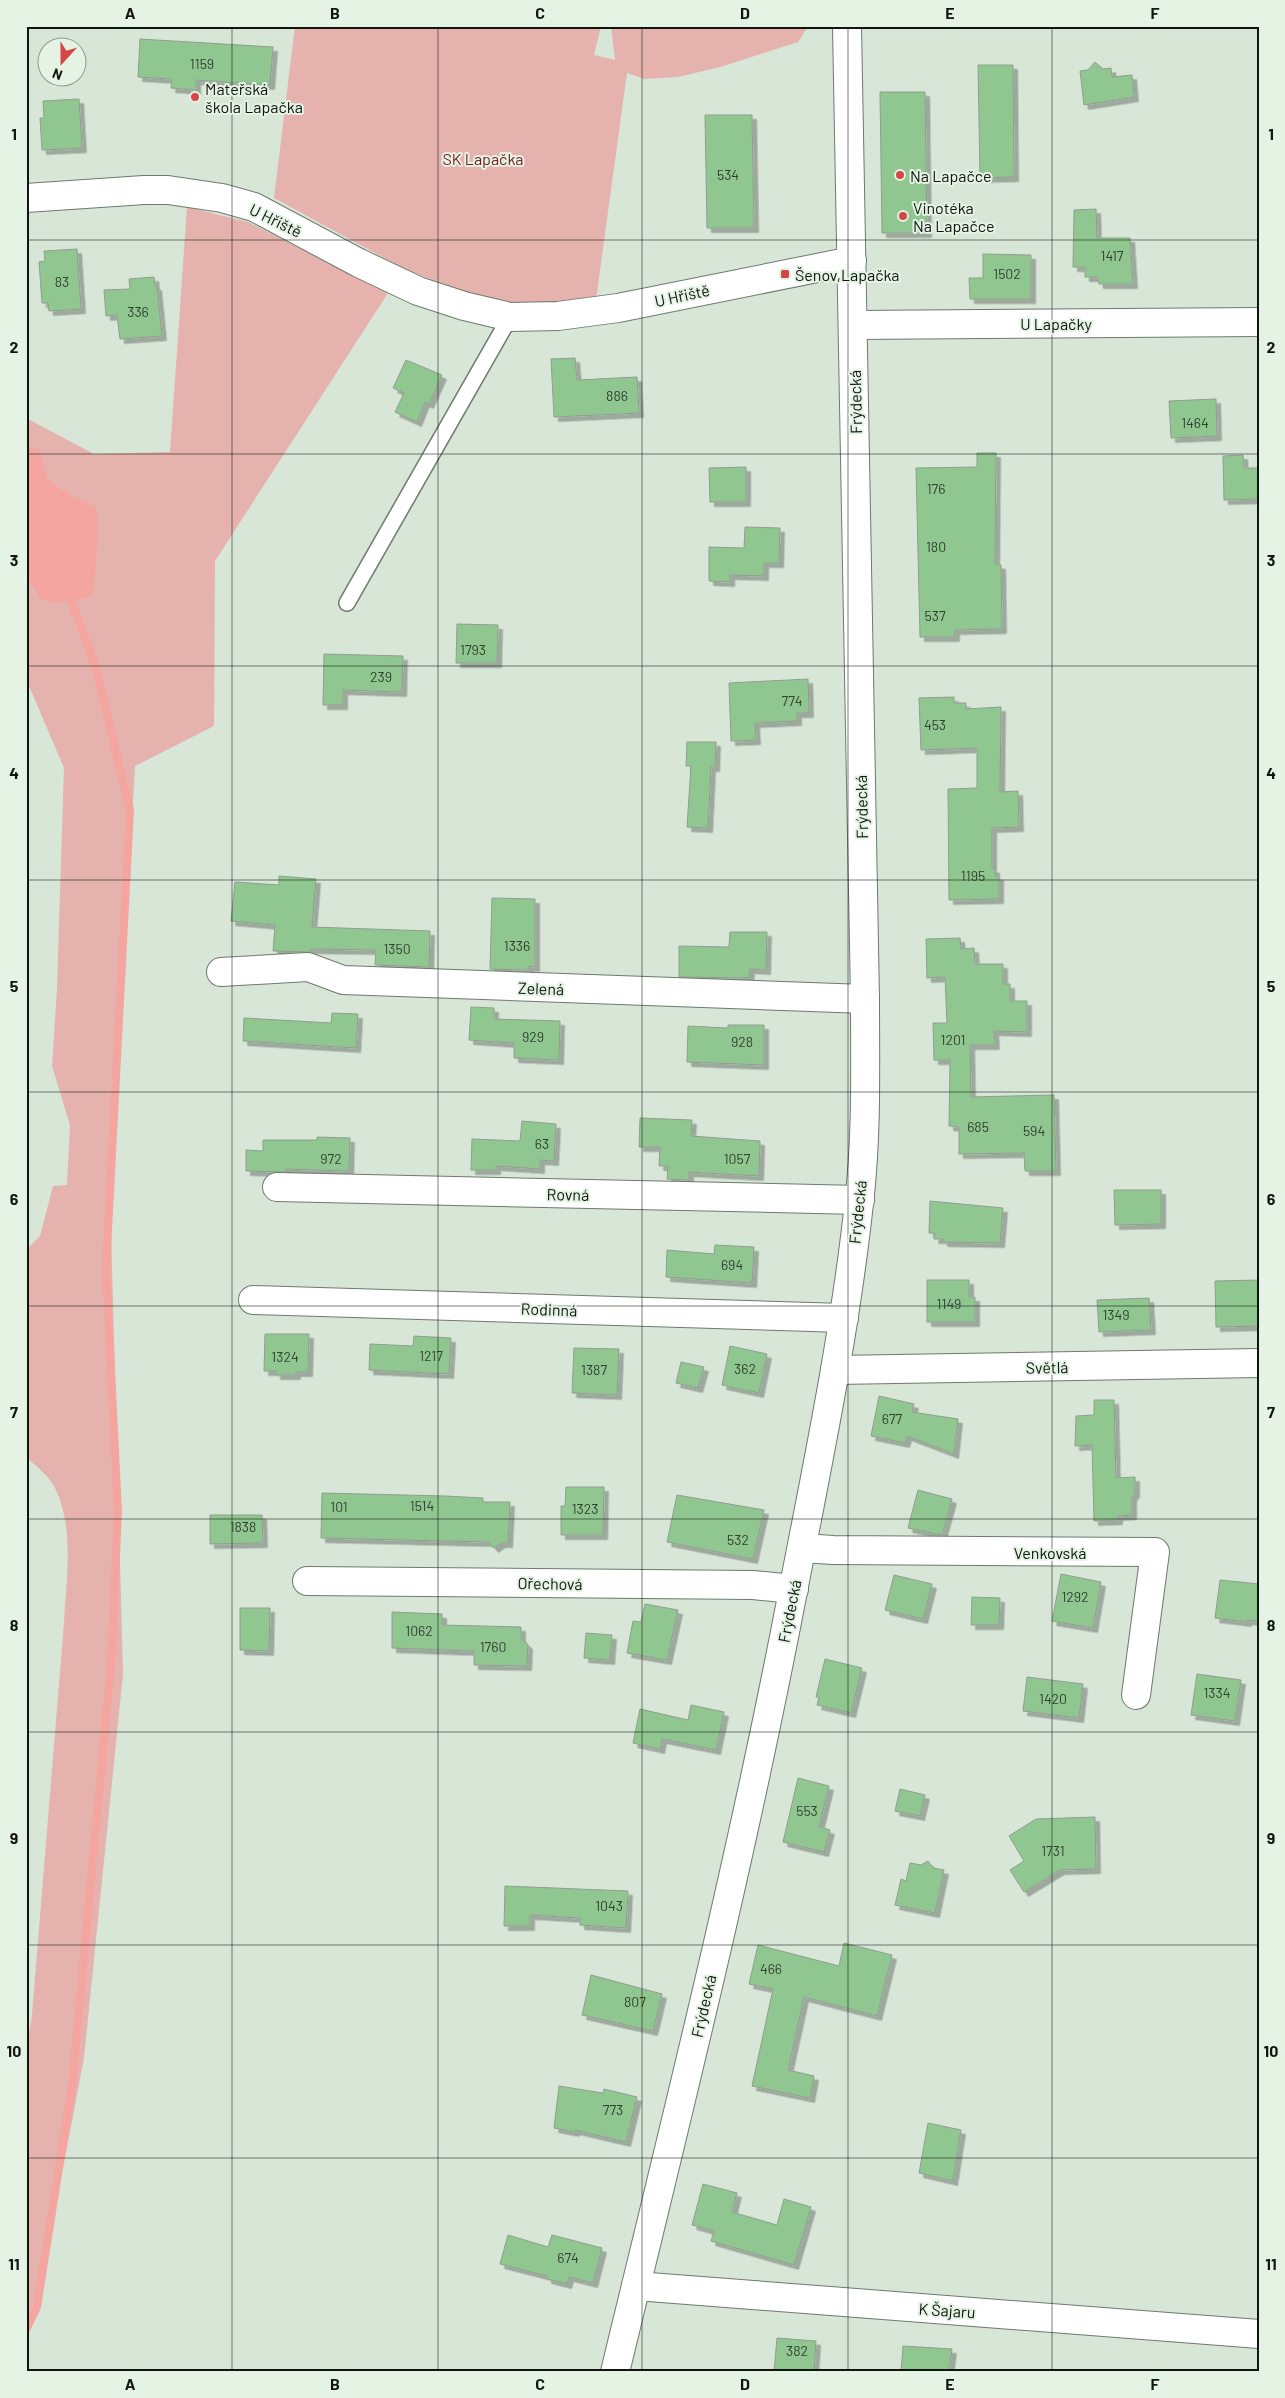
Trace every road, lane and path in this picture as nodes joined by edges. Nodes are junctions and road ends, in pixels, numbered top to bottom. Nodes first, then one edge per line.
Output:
1 (847, 26) edge
2 (26, 198) edge
3 (852, 261) junction
4 (510, 317) junction
5 (1259, 322) edge
6 (854, 325) junction
7 (347, 603) dead end
8 (221, 972) dead end
9 (864, 999) junction
10 (277, 1187) dead end
11 (860, 1200) junction
12 (253, 1300) dead end
13 (844, 1318) junction
14 (1259, 1363) edge
15 (834, 1370) junction
16 (802, 1548) junction
17 (307, 1581) dead end
18 (794, 1589) junction
19 (1136, 1695) dead end
20 (636, 2286) junction
21 (1259, 2334) edge
22 (615, 2372) edge

1 - 3 street, Frýdecká
2 - 4 street, U Hřiště
3 - 4 street, U Hřiště
3 - 6 street, Frýdecká
4 - 7 lane
5 - 6 street, U Lapačky
6 - 9 street, Frýdecká
8 - 9 street, Zelená
9 - 11 street, Frýdecká
10 - 11 street, Rovná
11 - 13 street, Frýdecká
12 - 13 street, Rodinná
13 - 15 street, Frýdecká
14 - 15 street, Světlá
15 - 16 street, Frýdecká
16 - 18 street, Frýdecká
16 - 19 street, Venkovská
17 - 18 street, Ořechová
18 - 20 street, Frýdecká
20 - 21 street, K Šajaru
20 - 22 street, Frýdecká

